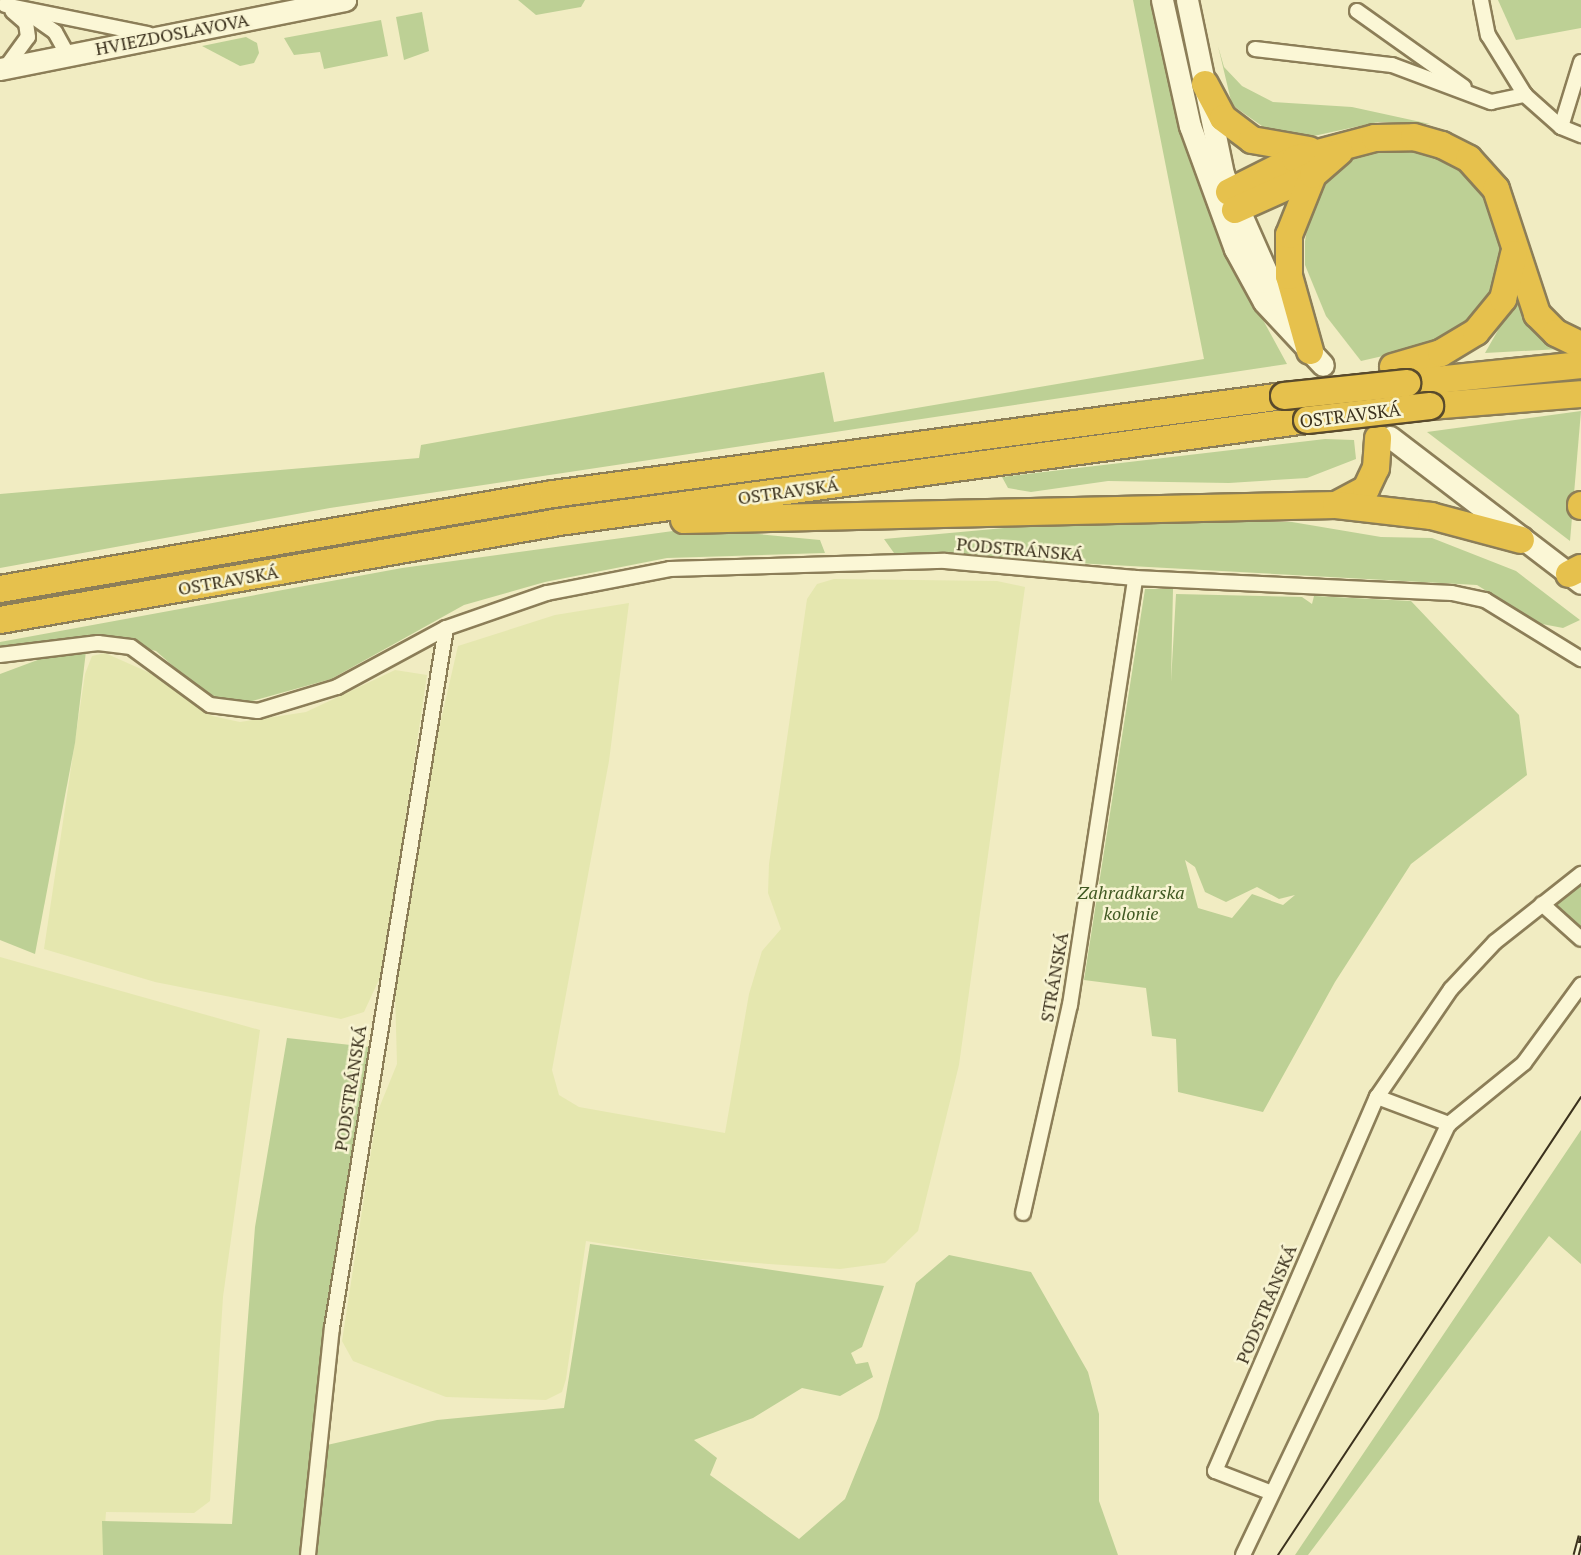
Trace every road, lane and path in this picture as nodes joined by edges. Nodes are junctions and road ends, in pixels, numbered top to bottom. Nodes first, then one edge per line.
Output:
1 (345, 0) edge
2 (1162, 0) edge
3 (1187, 0) edge
4 (1482, 0) edge
5 (3, 5) edge
6 (1357, 11) dead end
7 (167, 35) junction
8 (1405, 44) junction
9 (1255, 49) dead end
10 (67, 54) junction
11 (1581, 62) edge
12 (3, 68) edge
13 (1401, 68) junction
14 (1180, 74) junction
15 (1205, 85) junction
16 (1471, 93) junction
17 (1525, 95) junction
18 (1561, 127) junction
19 (1581, 135) edge
20 (1342, 149) junction
21 (1313, 175) junction
22 (1229, 192) junction
23 (1514, 242) junction
24 (1581, 345) edge
25 (1317, 358) junction
26 (1581, 365) edge
27 (1400, 375) junction
28 (1581, 394) edge
29 (1384, 437) joint
30 (1336, 505) junction
31 (559, 522) junction
32 (1521, 540) junction
33 (1577, 575) edge
34 (1135, 578) junction
35 (0, 589) edge
36 (0, 620) edge
37 (446, 628) junction
38 (0, 655) edge
39 (1581, 659) edge
40 (1581, 874) edge
41 (1542, 904) junction
42 (1581, 939) edge
43 (1581, 985) edge
44 (1377, 1097) junction
45 (1449, 1124) junction
46 (1023, 1213) dead end
47 (1272, 1493) junction
48 (307, 1555) edge
49 (1243, 1555) edge

1 - 7 main road, HVIEZDOSLAVOVA
2 - 14 main road
3 - 15 main road
4 - 17 street
5 - 7 street
5 - 10 street
5 - 12 street
6 - 8 street
7 - 10 main road, HVIEZDOSLAVOVA
8 - 13 street
8 - 16 street
9 - 13 street
10 - 12 main road, HVIEZDOSLAVOVA
11 - 18 street
13 - 16 street
14 - 22 main road
14 - 25 main road
15 - 20 highway
15 - 22 main road
16 - 17 street
17 - 18 street
18 - 19 street
20 - 21 highway
20 - 22 highway
20 - 23 highway
21 - 22 highway
21 - 25 highway
22 - 25 main road
23 - 24 highway
23 - 27 highway
26 - 27 highway, OSTRAVSKÁ
27 - 35 highway, OSTRAVSKÁ, bridge
28 - 31 highway, OSTRAVSKÁ, bridge
29 - 30 highway
29 - 32 main road
30 - 31 highway
30 - 32 highway
31 - 36 highway, OSTRAVSKÁ
32 - 33 main road
34 - 37 street, PODSTRÁNSKÁ
34 - 39 street, PODSTRÁNSKÁ
34 - 46 street, STRÁNSKÁ
37 - 38 street, PODSTRÁNSKÁ
37 - 48 street, PODSTRÁNSKÁ
40 - 41 street, PODSTRÁNSKÁ
41 - 42 street
41 - 44 street, PODSTRÁNSKÁ
43 - 45 street
44 - 45 street
44 - 47 street, PODSTRÁNSKÁ
45 - 47 street
47 - 49 street

